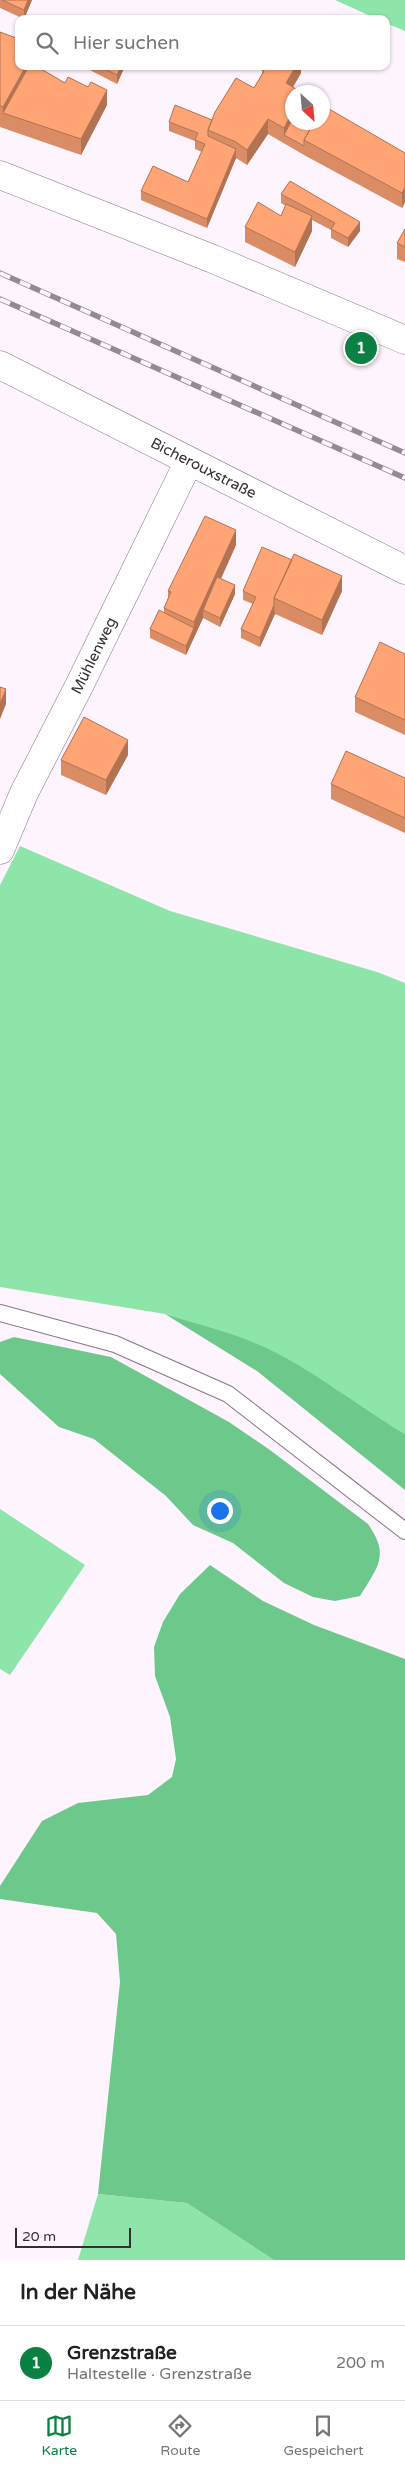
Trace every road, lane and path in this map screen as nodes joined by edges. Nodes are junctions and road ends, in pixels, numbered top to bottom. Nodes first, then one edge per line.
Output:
1 (0, 175) edge
2 (405, 340) edge
3 (0, 365) edge
4 (189, 461) junction
5 (405, 570) edge
6 (0, 850) edge
7 (0, 1313) edge
8 (405, 1531) edge

1 - 2 street
3 - 4 street, Bicherouxstraße
4 - 5 street, Bicherouxstraße
4 - 6 street, Mühlenweg
7 - 8 lane

